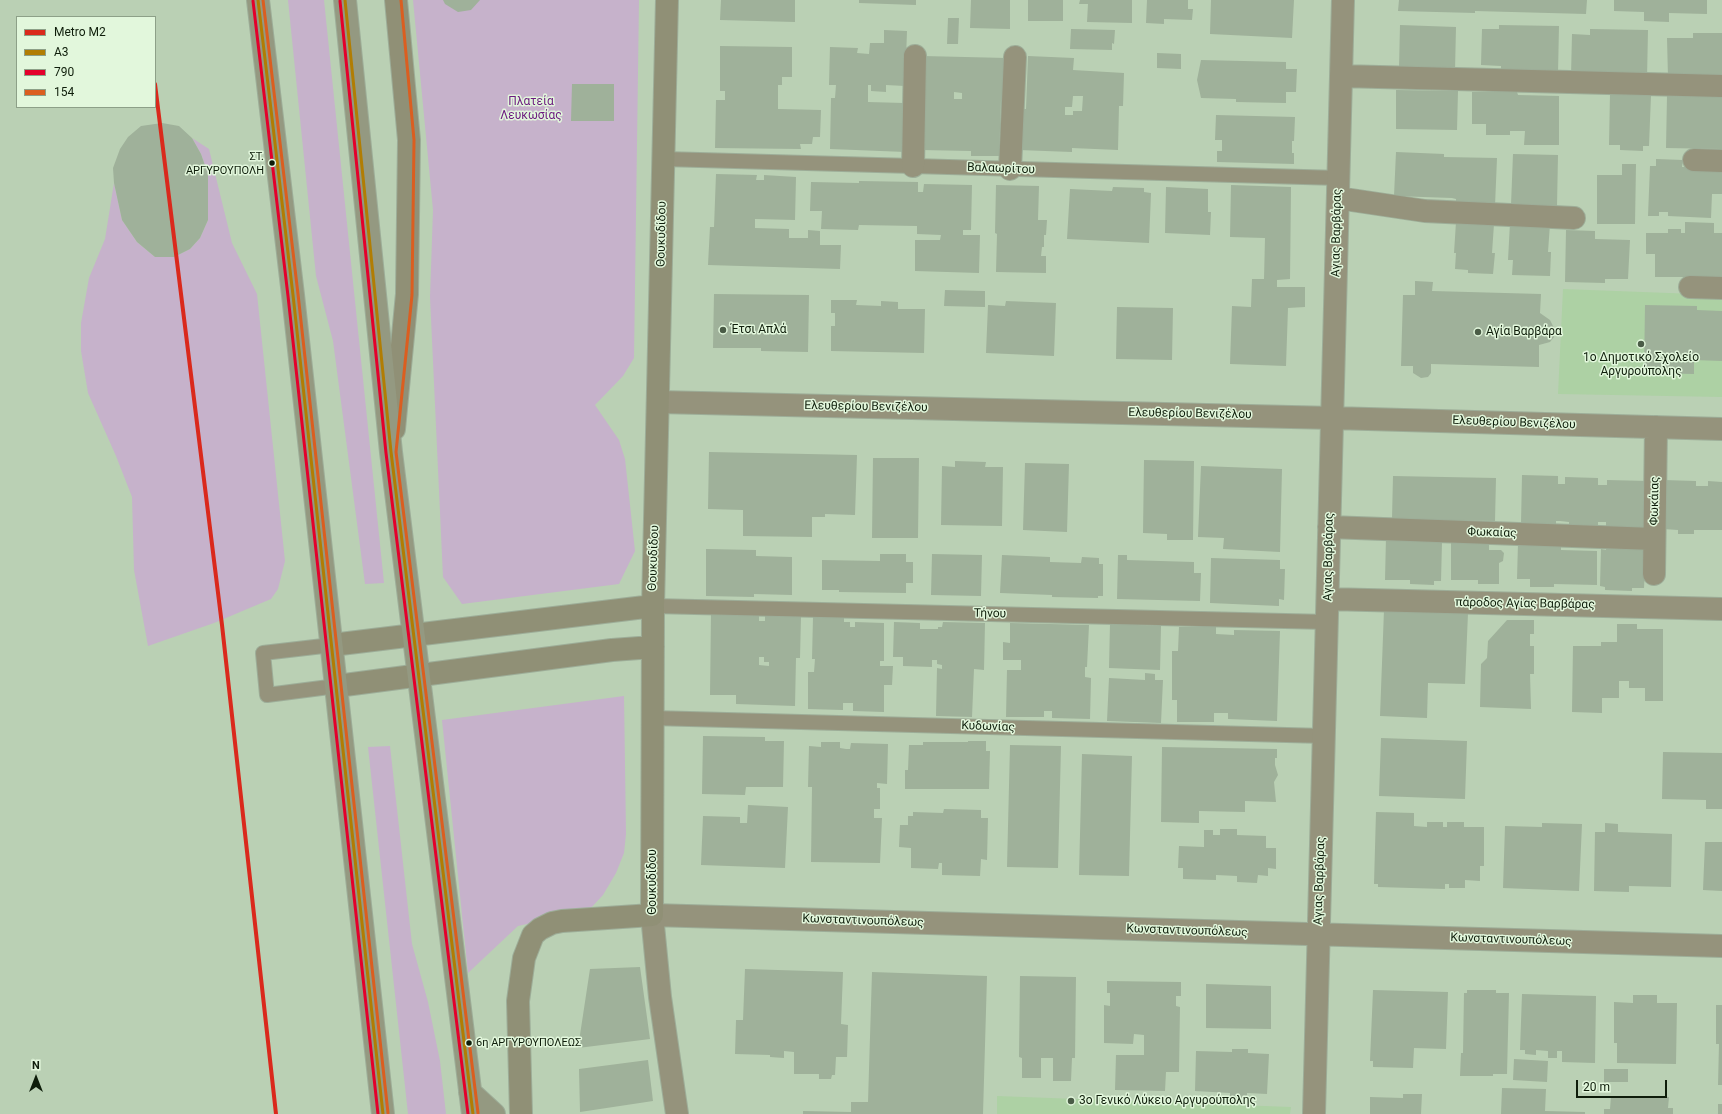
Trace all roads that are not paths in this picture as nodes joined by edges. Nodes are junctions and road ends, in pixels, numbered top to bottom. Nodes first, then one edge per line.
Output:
1 (258, 0) edge
2 (345, 0) edge
3 (396, 0) edge
4 (667, 0) edge
5 (1343, 0) edge
6 (915, 56) dead end
7 (1015, 57) dead end
8 (1341, 76) junction
9 (1722, 86) edge
10 (664, 159) junction
11 (1694, 160) dead end
12 (1722, 161) edge
13 (913, 166) junction
14 (1010, 169) junction
15 (1338, 188) junction
16 (1574, 218) dead end
17 (1690, 286) dead end
18 (1722, 288) edge
19 (659, 402) junction
20 (1333, 418) junction
21 (1656, 427) junction
22 (1722, 429) edge
23 (391, 452) junction
24 (1329, 527) junction
25 (1654, 539) junction
26 (1654, 574) dead end
27 (1328, 599) junction
28 (653, 606) junction
29 (1722, 609) edge
30 (1327, 622) junction
31 (413, 634) junction
32 (332, 645) junction
33 (653, 647) junction
34 (419, 676) junction
35 (337, 686) junction
36 (652, 718) junction
37 (1324, 736) junction
38 (652, 914) junction
39 (1319, 935) junction
40 (1722, 946) edge
41 (470, 1092) junction
42 (383, 1114) edge
43 (473, 1114) edge
44 (494, 1114) edge
45 (521, 1114) edge
46 (677, 1114) edge
47 (1314, 1114) edge

1 - 32 main road
2 - 23 main road
3 - 23 street
4 - 10 street, Θουκυδίδου
5 - 8 street, Αγιας Βαρβάρας
6 - 13 street
7 - 14 street
8 - 9 street
8 - 15 street, Αγιας Βαρβάρας
10 - 13 lane, Βαλαωρίτου
10 - 19 street, Θουκυδίδου
11 - 12 street
13 - 14 lane, Βαλαωρίτου
14 - 15 lane, Βαλαωρίτου
15 - 16 street
15 - 20 street, Αγιας Βαρβάρας
17 - 18 street
19 - 20 street, Ελευθερίου Βενιζέλου
19 - 28 street, Θουκυδίδου
20 - 21 street, Ελευθερίου Βενιζέλου
20 - 24 street, Αγιας Βαρβάρας
21 - 22 street, Ελευθερίου Βενιζέλου
21 - 25 street, Φωκάιας
23 - 31 main road
24 - 25 street, Φωκαίας
24 - 27 street, Αγιας Βαρβάρας
25 - 26 street, Φωκάιας
27 - 29 street, πάροδος Αγίας Βαρβάρας
27 - 30 street, Αγιας Βαρβάρας
28 - 30 lane, Τήνου
28 - 31 street
28 - 33 street, Θουκυδίδου
30 - 37 street, Αγιας Βαρβάρας
31 - 32 street
31 - 34 main road
32 - 35 main road
32 - 35 lane
33 - 34 street
33 - 36 street, Θουκυδίδου
34 - 35 street
34 - 41 main road
35 - 42 main road
36 - 37 lane, Κυδωνίας
36 - 38 street, Θουκυδίδου
37 - 39 street, Αγιας Βαρβάρας
38 - 39 street, Κωνσταντινουπόλεως
38 - 45 street
38 - 46 street, Θουκυδίδου
39 - 40 street, Κωνσταντινουπόλεως
39 - 47 street, Αγιας Βαρβάρας
41 - 43 main road
41 - 44 main road

